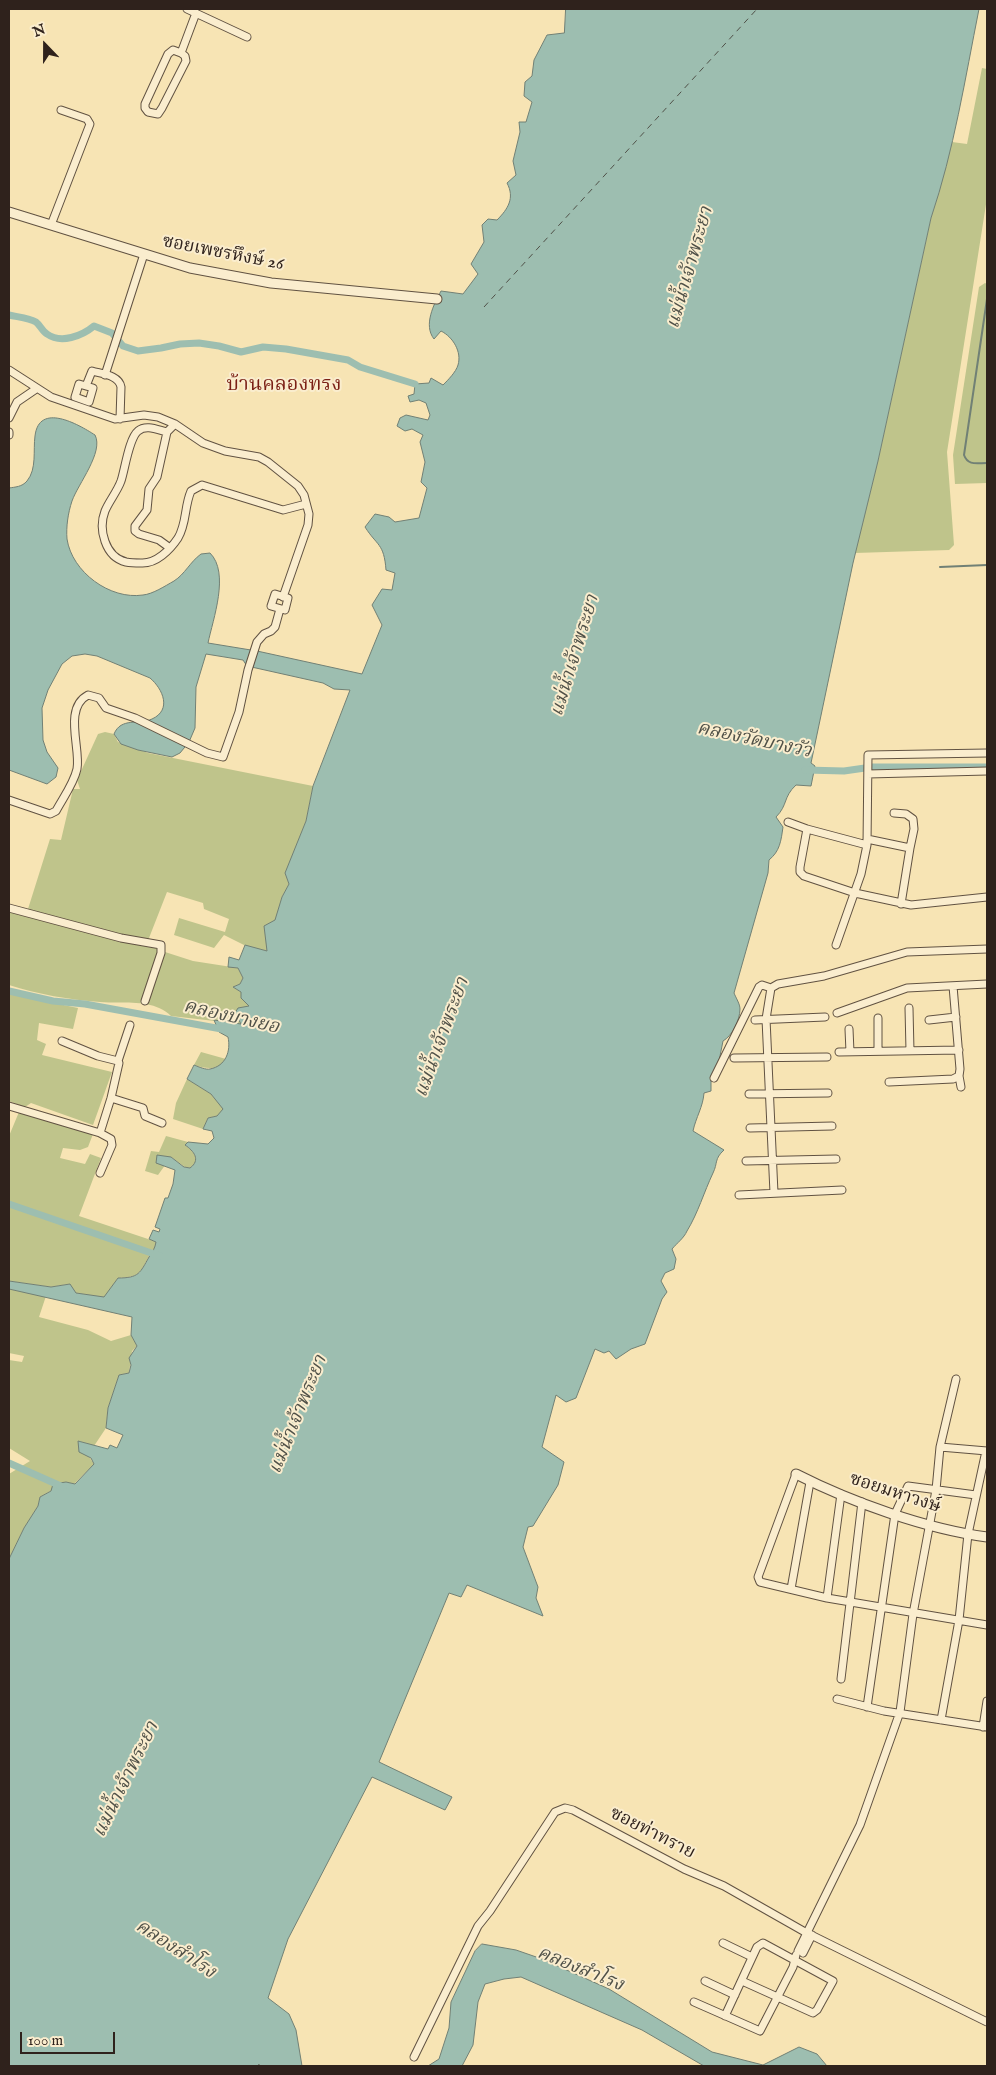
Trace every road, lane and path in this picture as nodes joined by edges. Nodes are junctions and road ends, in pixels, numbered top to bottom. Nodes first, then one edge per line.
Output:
1 (187, 9) edge
2 (196, 13) junction
3 (247, 36) dead end
4 (181, 53) junction
5 (61, 110) dead end
6 (9, 212) edge
7 (51, 225) junction
8 (144, 254) junction
9 (436, 299) dead end
10 (9, 370) edge
11 (105, 375) junction
12 (86, 386) dead end
13 (36, 389) junction
14 (9, 418) edge
15 (120, 419) junction
16 (175, 424) junction
17 (167, 432) junction
18 (306, 504) junction
19 (170, 548) junction
20 (987, 753) edge
21 (987, 771) edge
22 (868, 772) junction
23 (9, 800) edge
24 (894, 812) dead end
25 (788, 822) dead end
26 (807, 829) junction
27 (867, 842) junction
28 (910, 848) junction
29 (855, 893) junction
30 (987, 897) edge
31 (901, 904) junction
32 (9, 908) edge
33 (836, 945) dead end
34 (987, 949) edge
35 (987, 984) edge
36 (953, 986) junction
37 (771, 988) junction
38 (145, 1001) dead end
39 (909, 1008) dead end
40 (837, 1013) dead end
41 (825, 1017) dead end
42 (956, 1017) junction
43 (878, 1018) dead end
44 (766, 1019) junction
45 (755, 1020) dead end
46 (929, 1020) dead end
47 (130, 1025) dead end
48 (849, 1029) dead end
49 (62, 1041) dead end
50 (959, 1050) junction
51 (878, 1051) junction
52 (910, 1051) junction
53 (839, 1052) dead end
54 (850, 1052) junction
55 (827, 1056) dead end
56 (768, 1057) junction
57 (734, 1058) dead end
58 (118, 1061) junction
59 (959, 1076) junction
60 (714, 1078) dead end
61 (889, 1082) dead end
62 (961, 1087) dead end
63 (828, 1093) dead end
64 (749, 1094) dead end
65 (770, 1094) junction
66 (112, 1098) junction
67 (9, 1106) edge
68 (162, 1123) dead end
69 (832, 1126) dead end
70 (771, 1127) junction
71 (750, 1128) dead end
72 (100, 1133) junction
73 (836, 1159) dead end
74 (746, 1160) dead end
75 (773, 1160) junction
76 (100, 1173) dead end
77 (842, 1190) dead end
78 (774, 1193) junction
79 (739, 1195) dead end
80 (956, 1379) dead end
81 (940, 1447) junction
82 (987, 1451) edge
83 (796, 1474) joint
84 (810, 1482) junction
85 (936, 1490) junction
86 (841, 1494) junction
87 (976, 1495) junction
88 (862, 1502) junction
89 (895, 1514) junction
90 (929, 1524) junction
91 (968, 1534) junction
92 (987, 1537) edge
93 (792, 1589) junction
94 (827, 1598) junction
95 (851, 1601) junction
96 (881, 1607) junction
97 (914, 1614) junction
98 (959, 1620) junction
99 (987, 1625) edge
100 (841, 1679) dead end
101 (837, 1699) dead end
102 (987, 1701) edge
103 (867, 1706) junction
104 (899, 1713) junction
105 (941, 1720) junction
106 (985, 1727) edge
107 (809, 1934) junction
108 (724, 1943) dead end
109 (752, 1957) junction
110 (798, 1958) junction
111 (705, 1981) dead end
112 (742, 1981) junction
113 (735, 1994) junction
114 (778, 1997) junction
115 (694, 2002) dead end
116 (725, 2016) junction
117 (987, 2022) edge
118 (414, 2057) dead end

1 - 2 street
2 - 3 street
2 - 4 street
4 - 4 street
5 - 7 street
6 - 7 street, ซอยเพชรหึงษ์ 26
7 - 8 street, ซอยเพชรหึงษ์ 26
8 - 9 street, ซอยเพชรหึงษ์ 26
8 - 11 street
10 - 13 street
11 - 12 street
11 - 15 street
13 - 14 street
13 - 15 street
15 - 16 street
16 - 17 street
16 - 18 street
17 - 19 street
17 - 19 street
18 - 19 street
18 - 23 street
20 - 22 street
21 - 22 street
22 - 27 street
24 - 28 street
25 - 26 street
26 - 27 street
26 - 29 street
27 - 28 street
27 - 29 street
28 - 31 street
29 - 31 street
29 - 33 street
30 - 31 street
32 - 38 street
34 - 37 street
35 - 36 street
36 - 40 street
36 - 42 street
37 - 44 street
37 - 60 street
39 - 52 street
41 - 44 street
42 - 46 street
42 - 50 street
43 - 51 street
44 - 45 street
44 - 56 street
47 - 58 street
48 - 54 street
49 - 58 street
50 - 52 street
50 - 59 street
51 - 52 street
51 - 54 street
53 - 54 street
55 - 56 street
56 - 57 street
56 - 65 street
58 - 66 street
59 - 61 street
59 - 62 street
63 - 65 street
64 - 65 street
65 - 70 street
66 - 68 street
66 - 72 street
67 - 72 street
69 - 70 street
70 - 71 street
70 - 75 street
72 - 76 street
73 - 75 street
74 - 75 street
75 - 78 street
77 - 78 street
78 - 79 street
80 - 81 street
81 - 82 street
81 - 85 street
82 - 87 street
83 - 84 street, ซอยมหาวงษ์
83 - 93 street
84 - 86 street, ซอยมหาวงษ์
84 - 93 street
85 - 87 street
85 - 89 street
85 - 90 street
86 - 88 street, ซอยมหาวงษ์
86 - 94 street
87 - 91 street
88 - 89 street, ซอยมหาวงษ์
88 - 95 street
89 - 90 street, ซอยมหาวงษ์
89 - 96 street
90 - 91 street, ซอยมหาวงษ์
90 - 97 street
91 - 92 street, ซอยมหาวงษ์
91 - 98 street
93 - 94 street
94 - 95 street
95 - 96 street
95 - 100 street
96 - 97 street
96 - 103 street
97 - 98 street
97 - 104 street
98 - 99 street
98 - 105 street
101 - 103 street
102 - 106 street
103 - 104 street
104 - 105 street
104 - 107 street
105 - 106 street
107 - 110 street
107 - 117 street, ซอยท่าทราย
107 - 118 street, ซอยท่าทราย
108 - 109 street
109 - 110 street
109 - 112 street
110 - 114 street
110 - 114 street
111 - 113 street
112 - 113 street
112 - 114 street
113 - 116 street
114 - 116 street
115 - 116 street

